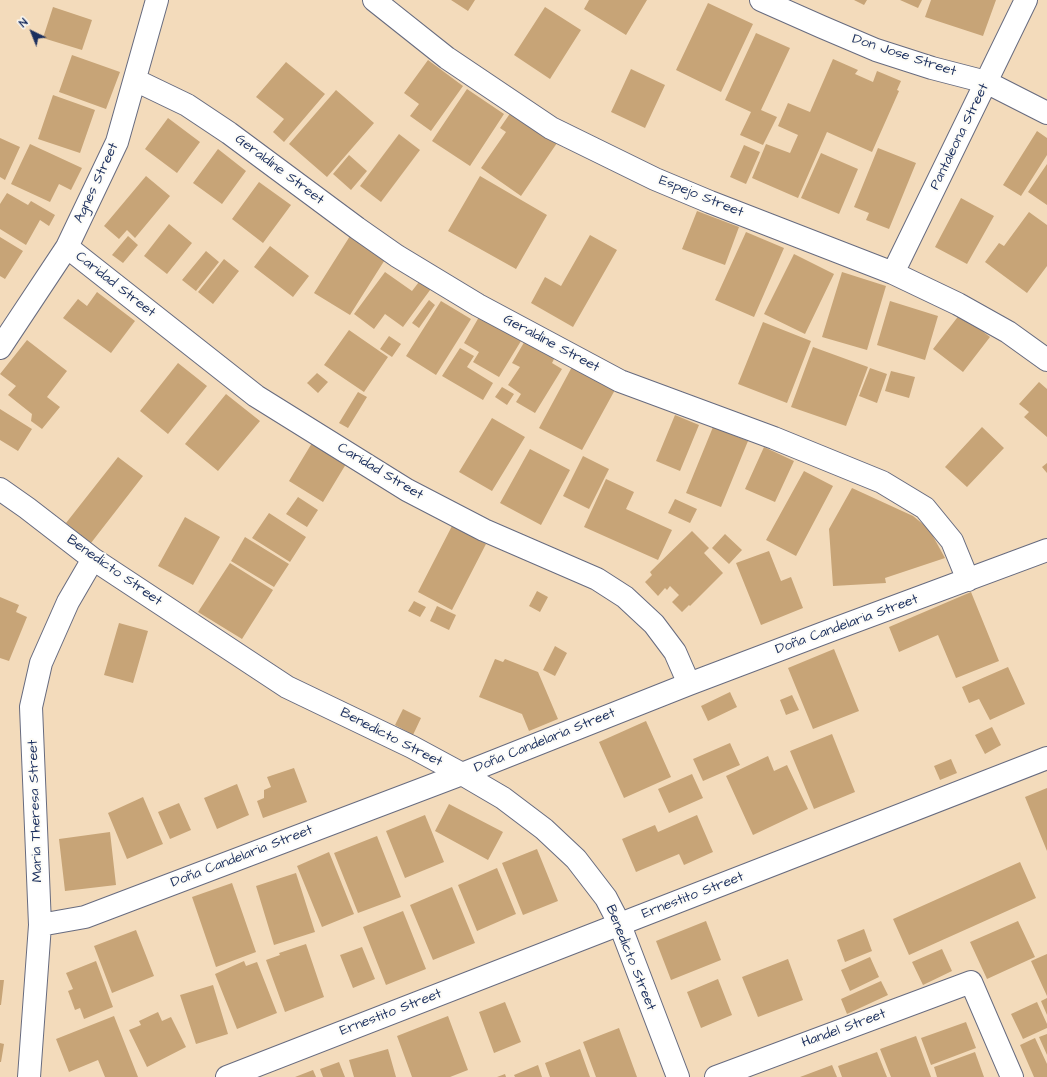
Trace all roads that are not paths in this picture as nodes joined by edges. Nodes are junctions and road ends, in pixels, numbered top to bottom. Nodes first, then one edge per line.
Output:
1 (157, 0) edge
2 (374, 0) edge
3 (761, 0) edge
4 (1026, 0) edge
5 (135, 80) junction
6 (986, 82) junction
7 (1047, 113) edge
8 (67, 247) junction
9 (893, 273) junction
10 (0, 348) edge
11 (1047, 360) edge
12 (0, 489) edge
13 (1047, 550) edge
14 (93, 559) junction
15 (968, 580) junction
16 (688, 684) junction
17 (1047, 758) edge
18 (462, 774) junction
19 (40, 925) junction
20 (620, 925) junction
21 (29, 1077) edge
22 (227, 1077) edge
23 (678, 1077) edge
24 (716, 1077) edge
25 (1012, 1077) edge

1 - 5 street, Agnes Street
2 - 9 street, Espejo Street
3 - 6 street, Don Jose Street
4 - 6 street, Pantaleona Street
5 - 8 street, Agnes Street
5 - 15 street, Geraldine Street
6 - 7 street, Don Jose Street
6 - 9 street, Pantaleona Street
8 - 10 street, Agnes Street
8 - 16 street, Caridad Street
9 - 11 street, Espejo Street
12 - 14 street, Benedicto Street
13 - 15 street, Doña Candelaria Street
14 - 18 street, Benedicto Street
14 - 19 street, Maria Theresa Street
15 - 16 street, Doña Candelaria Street
16 - 18 street, Doña Candelaria Street
17 - 20 street, Ernestito Street
18 - 19 street, Doña Candelaria Street
18 - 20 street, Benedicto Street
19 - 21 street, Maria Theresa Street
20 - 22 street, Ernestito Street
20 - 23 street, Benedicto Street
24 - 25 street, Handel Street

